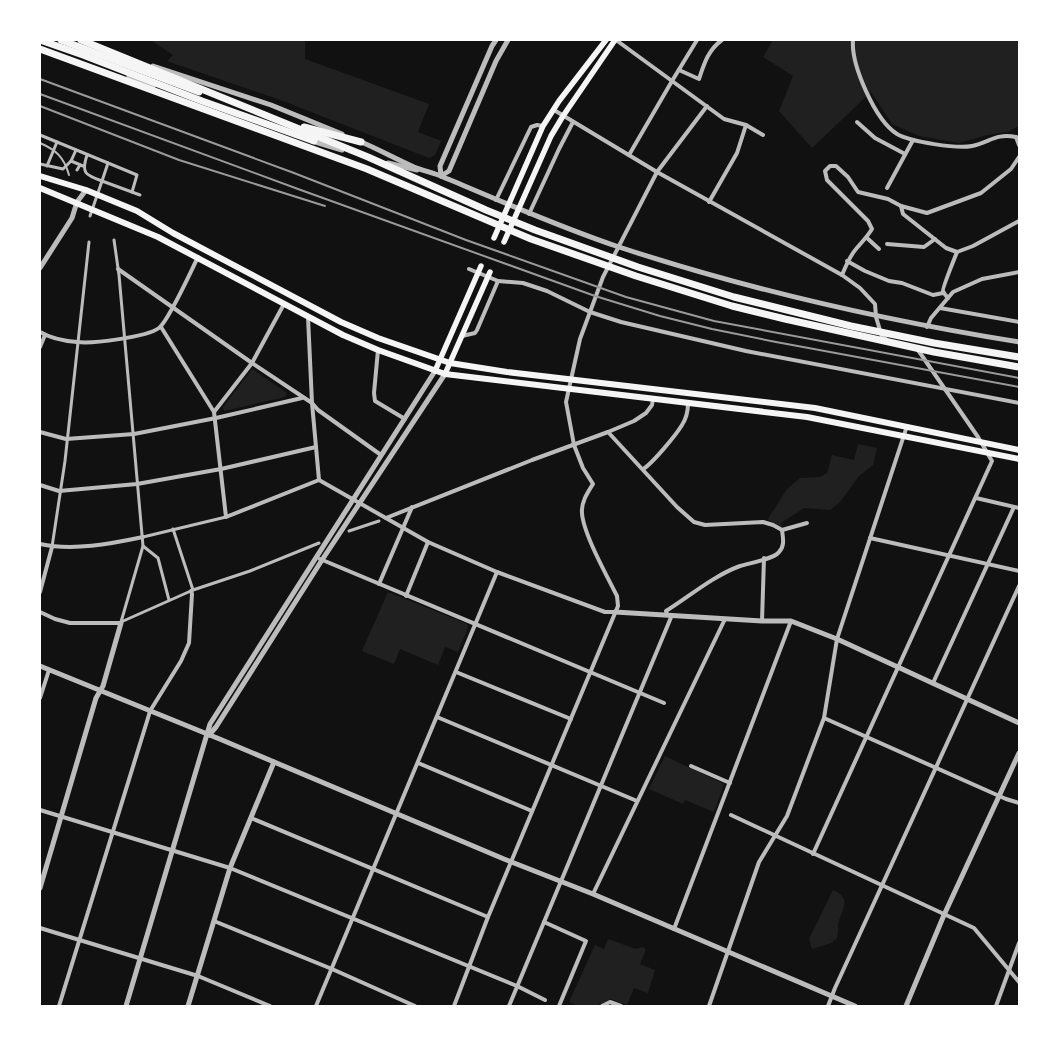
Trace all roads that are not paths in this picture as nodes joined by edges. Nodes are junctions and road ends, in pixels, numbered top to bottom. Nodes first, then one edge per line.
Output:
1 (40, 40) edge
2 (61, 40) edge
3 (70, 40) edge
4 (81, 40) edge
5 (496, 40) edge
6 (508, 40) edge
7 (604, 40) edge
8 (615, 40) edge
9 (697, 40) edge
10 (722, 40) edge
11 (853, 40) edge
12 (40, 49) edge
13 (679, 70) junction
14 (672, 81) junction
15 (707, 106) junction
16 (554, 110) junction
17 (563, 116) junction
18 (573, 122) junction
19 (857, 122) dead end
20 (746, 125) junction
21 (543, 126) junction
22 (40, 135) edge
23 (763, 135) dead end
24 (1017, 136) edge
25 (913, 140) junction
26 (314, 141) junction
27 (57, 142) junction
28 (361, 142) junction
29 (40, 143) edge
30 (1019, 145) edge
31 (76, 150) junction
32 (905, 154) junction
33 (88, 155) junction
34 (630, 155) junction
35 (1019, 157) edge
36 (71, 161) junction
37 (108, 163) junction
38 (40, 164) edge
39 (82, 165) junction
40 (47, 166) junction
41 (77, 170) dead end
42 (657, 172) junction
43 (69, 175) dead end
44 (40, 176) edge
45 (441, 176) junction
46 (102, 181) junction
47 (40, 188) edge
48 (887, 188) dead end
49 (86, 190) junction
50 (132, 192) junction
51 (140, 195) dead end
52 (499, 201) junction
53 (77, 202) junction
54 (709, 202) junction
55 (901, 206) junction
56 (526, 213) junction
57 (90, 216) dead end
58 (1019, 221) edge
59 (494, 238) dead end
60 (867, 238) junction
61 (935, 239) junction
62 (114, 240) dead end
63 (89, 242) dead end
64 (504, 242) dead end
65 (887, 244) dead end
66 (618, 246) junction
67 (879, 249) dead end
68 (957, 252) junction
69 (198, 257) junction
70 (847, 261) junction
71 (481, 266) dead end
72 (40, 268) edge
73 (118, 269) junction
74 (469, 269) dead end
75 (490, 272) dead end
76 (1019, 272) edge
77 (842, 275) junction
78 (497, 281) junction
79 (943, 293) junction
80 (948, 298) junction
81 (284, 304) junction
82 (173, 307) junction
83 (940, 308) junction
84 (590, 312) junction
85 (308, 317) junction
86 (876, 317) junction
87 (1019, 322) edge
88 (160, 327) junction
89 (927, 327) junction
90 (40, 332) edge
91 (45, 335) junction
92 (462, 336) junction
93 (125, 338) junction
94 (1019, 342) edge
95 (78, 343) junction
96 (40, 347) edge
97 (378, 350) junction
98 (1019, 358) edge
99 (440, 359) junction
100 (252, 363) junction
101 (450, 363) junction
102 (1019, 367) edge
103 (435, 371) junction
104 (444, 374) junction
105 (570, 378) junction
106 (569, 389) junction
107 (946, 389) junction
108 (302, 398) junction
109 (653, 398) junction
110 (688, 402) junction
111 (312, 403) junction
112 (1019, 403) edge
113 (214, 412) junction
114 (216, 418) junction
115 (405, 419) junction
116 (907, 426) junction
117 (40, 432) edge
118 (608, 432) junction
119 (134, 434) junction
120 (905, 436) junction
121 (66, 438) junction
122 (982, 442) junction
123 (574, 445) junction
124 (316, 447) junction
125 (1019, 450) edge
126 (988, 453) junction
127 (381, 455) junction
128 (1019, 459) edge
129 (221, 469) junction
130 (643, 469) junction
131 (319, 480) junction
132 (137, 484) junction
133 (40, 485) edge
134 (59, 491) junction
135 (976, 498) junction
136 (354, 500) junction
137 (359, 503) junction
138 (412, 507) junction
139 (1014, 507) junction
140 (1019, 508) edge
141 (226, 517) junction
142 (386, 518) junction
143 (379, 521) dead end
144 (807, 523) dead end
145 (403, 528) junction
146 (173, 529) junction
147 (782, 530) junction
148 (349, 531) dead end
149 (142, 537) junction
150 (870, 538) junction
151 (428, 542) junction
152 (319, 543) dead end
153 (40, 544) edge
154 (52, 546) junction
155 (143, 546) junction
156 (950, 555) junction
157 (315, 557) junction
158 (764, 558) junction
159 (322, 560) junction
160 (987, 563) junction
161 (1019, 571) edge
162 (497, 572) junction
163 (379, 584) junction
164 (1019, 586) edge
165 (192, 590) junction
166 (40, 592) edge
167 (406, 596) junction
168 (170, 600) junction
169 (40, 612) edge
170 (615, 612) junction
171 (670, 615) junction
172 (725, 619) junction
173 (791, 621) junction
174 (121, 622) junction
175 (762, 622) junction
176 (475, 624) junction
177 (837, 639) junction
178 (40, 666) edge
179 (899, 667) junction
180 (49, 670) junction
181 (456, 672) junction
182 (591, 672) junction
183 (933, 683) junction
184 (101, 691) junction
185 (641, 692) junction
186 (40, 698) edge
187 (967, 699) junction
188 (664, 703) dead end
189 (150, 711) junction
190 (437, 717) junction
191 (824, 718) junction
192 (571, 719) junction
193 (1019, 723) edge
194 (208, 735) junction
195 (867, 737) junction
196 (1019, 753) edge
197 (274, 762) junction
198 (418, 763) junction
199 (552, 765) junction
200 (691, 766) dead end
201 (935, 767) junction
202 (730, 783) junction
203 (602, 786) junction
204 (999, 796) junction
205 (638, 800) junction
206 (1019, 803) edge
207 (40, 810) edge
208 (532, 811) junction
209 (397, 814) junction
210 (731, 815) dead end
211 (61, 816) junction
212 (251, 818) junction
213 (112, 832) junction
214 (776, 836) junction
215 (172, 851) junction
216 (813, 854) junction
217 (512, 862) junction
218 (230, 868) junction
219 (374, 869) junction
220 (562, 882) junction
221 (882, 886) junction
222 (40, 888) edge
223 (593, 894) junction
224 (944, 915) junction
225 (488, 917) junction
226 (352, 919) junction
227 (214, 921) junction
228 (544, 922) junction
229 (40, 928) edge
230 (674, 928) junction
231 (80, 940) junction
232 (1019, 942) edge
233 (728, 951) junction
234 (141, 958) junction
235 (468, 966) junction
236 (332, 969) junction
237 (1009, 970) junction
238 (198, 976) junction
239 (1019, 982) edge
240 (517, 986) junction
241 (832, 997) junction
242 (545, 1000) dead end
243 (60, 1006) edge
244 (126, 1006) edge
245 (188, 1006) edge
246 (270, 1006) edge
247 (316, 1006) edge
248 (415, 1006) edge
249 (454, 1006) edge
250 (509, 1006) edge
251 (559, 1006) edge
252 (602, 1006) edge
253 (621, 1006) edge
254 (709, 1006) edge
255 (828, 1006) edge
256 (855, 1006) edge
257 (906, 1006) edge
258 (996, 1006) edge

1 - 26 highway
2 - 26 street
2 - 28 highway
3 - 28 street
4 - 98 highway
5 - 45 street
6 - 45 street
7 - 8 street
7 - 16 main road
8 - 14 street
8 - 17 main road
9 - 13 street
10 - 13 street
11 - 25 street
12 - 102 highway
13 - 14 street
14 - 15 street
14 - 34 street
15 - 20 street
15 - 42 street
16 - 17 street
16 - 21 main road
17 - 18 street
17 - 64 main road
18 - 34 street
18 - 56 street
19 - 32 street
20 - 23 street
20 - 54 street
21 - 52 street
21 - 59 main road
22 - 27 street
24 - 25 street
24 - 30 street
25 - 32 street
26 - 45 street
27 - 31 street
27 - 40 street
28 - 45 street
29 - 43 lane
31 - 33 street
31 - 36 street
32 - 48 street
33 - 37 street
33 - 39 street
34 - 42 street
35 - 55 street
36 - 39 street
36 - 40 street
37 - 46 street
37 - 50 street
38 - 40 street
39 - 41 street
39 - 46 street
42 - 54 street
42 - 66 street
44 - 49 highway
45 - 52 street
46 - 50 street
46 - 57 street
47 - 53 highway
49 - 53 street
49 - 99 highway
50 - 51 street
52 - 56 street
53 - 69 highway
53 - 72 street
54 - 77 street
55 - 60 street
55 - 61 street
56 - 66 street
58 - 68 street
60 - 67 street
60 - 70 street
61 - 65 street
61 - 68 street
62 - 73 street
63 - 95 street
66 - 84 street
66 - 86 street
68 - 79 street
69 - 81 highway
69 - 82 street
70 - 77 street
70 - 79 street
71 - 99 main road
73 - 82 street
73 - 93 street
74 - 78 street
75 - 92 main road
76 - 80 street
77 - 86 street
78 - 84 street
78 - 92 street
79 - 80 street
80 - 83 street
81 - 85 highway
81 - 100 street
82 - 88 street
82 - 100 street
83 - 87 street
83 - 89 street
84 - 105 street
84 - 107 street
85 - 97 highway
85 - 111 street
86 - 89 street
86 - 107 street
88 - 93 street
88 - 113 street
89 - 94 street
90 - 91 street
91 - 95 street
91 - 96 street
92 - 101 main road
93 - 95 street
93 - 119 street
95 - 121 street
97 - 103 highway
97 - 115 street
99 - 101 highway
99 - 103 main road
100 - 108 street
100 - 113 street
101 - 104 main road
101 - 105 highway
103 - 104 highway
103 - 115 street
104 - 106 highway
104 - 137 street
105 - 106 street
105 - 116 highway
106 - 109 highway
106 - 123 street
107 - 112 street
107 - 122 street
108 - 111 street
108 - 114 street
109 - 110 highway
109 - 118 street
110 - 120 highway
110 - 130 street
111 - 124 street
111 - 127 street
113 - 114 street
114 - 119 street
114 - 129 street
115 - 127 street
116 - 120 street
116 - 122 highway
117 - 121 street
118 - 123 street
118 - 130 street
119 - 121 street
119 - 132 street
120 - 126 highway
120 - 150 street
121 - 134 street
122 - 125 highway
122 - 126 street
123 - 138 street
123 - 170 street
124 - 129 street
124 - 131 street
126 - 128 highway
126 - 135 street
127 - 136 street
129 - 132 street
129 - 141 street
130 - 147 street
131 - 136 street
131 - 141 street
132 - 134 street
132 - 149 street
133 - 134 street
134 - 154 street
135 - 139 street
135 - 156 street
136 - 137 street
136 - 157 street
137 - 142 street
137 - 159 street
138 - 142 street
138 - 145 street
139 - 140 street
139 - 160 street
141 - 146 street
142 - 145 street
143 - 148 street
144 - 147 street
145 - 151 street
145 - 163 street
146 - 149 street
146 - 165 street
147 - 158 street
149 - 154 street
149 - 155 street
150 - 156 street
150 - 177 street
151 - 162 street
151 - 167 street
152 - 165 street
153 - 154 street
154 - 166 street
155 - 168 street
155 - 174 street
156 - 160 street
156 - 179 street
157 - 159 street
157 - 194 street
158 - 171 street
158 - 175 street
159 - 163 street
159 - 194 street
160 - 161 street
160 - 183 street
162 - 170 street
162 - 176 street
163 - 167 street
164 - 187 street
165 - 168 street
165 - 189 street
167 - 176 street
168 - 174 street
169 - 174 street
170 - 171 street
170 - 182 street
171 - 172 street
171 - 185 street
172 - 175 street
172 - 205 street
173 - 175 street
173 - 177 street
173 - 202 street
174 - 184 street
176 - 181 street
176 - 182 street
177 - 179 street
177 - 191 street
178 - 180 street
179 - 183 street
179 - 195 street
180 - 184 street
180 - 186 street
181 - 190 street
181 - 192 street
182 - 185 street
182 - 192 street
183 - 187 street
184 - 189 street
184 - 211 street
185 - 188 street
185 - 203 street
187 - 193 street
187 - 201 street
189 - 194 street
189 - 213 street
190 - 198 street
190 - 199 street
191 - 195 street
191 - 214 street
192 - 199 street
194 - 197 street
194 - 215 street
195 - 201 street
195 - 216 street
196 - 204 street
197 - 209 street
197 - 212 street
198 - 208 street
198 - 209 street
199 - 203 street
199 - 208 street
200 - 202 street
201 - 204 street
201 - 221 street
202 - 230 street
203 - 205 street
203 - 220 street
204 - 206 street
204 - 224 street
205 - 223 street
207 - 211 street
208 - 217 street
209 - 217 street
209 - 219 street
210 - 214 street
211 - 213 street
211 - 222 street
212 - 218 street
212 - 219 street
213 - 215 street
213 - 231 street
214 - 216 street
214 - 233 street
215 - 218 street
215 - 234 street
216 - 221 street
217 - 220 street
217 - 225 street
218 - 226 street
218 - 227 street
219 - 225 street
219 - 226 street
220 - 223 street
220 - 228 street
221 - 224 street
221 - 241 street
223 - 230 street
224 - 237 street
224 - 257 street
225 - 235 street
226 - 235 street
226 - 236 street
227 - 236 street
227 - 238 street
228 - 240 street
228 - 251 street
229 - 231 street
230 - 233 street
231 - 234 street
231 - 243 street
232 - 237 street
233 - 241 street
233 - 254 street
234 - 238 street
234 - 244 street
235 - 240 street
235 - 249 street
236 - 247 street
236 - 248 street
237 - 239 street
237 - 258 street
238 - 245 street
238 - 246 street
240 - 242 street
240 - 250 street
241 - 255 street
241 - 256 street
252 - 253 street

